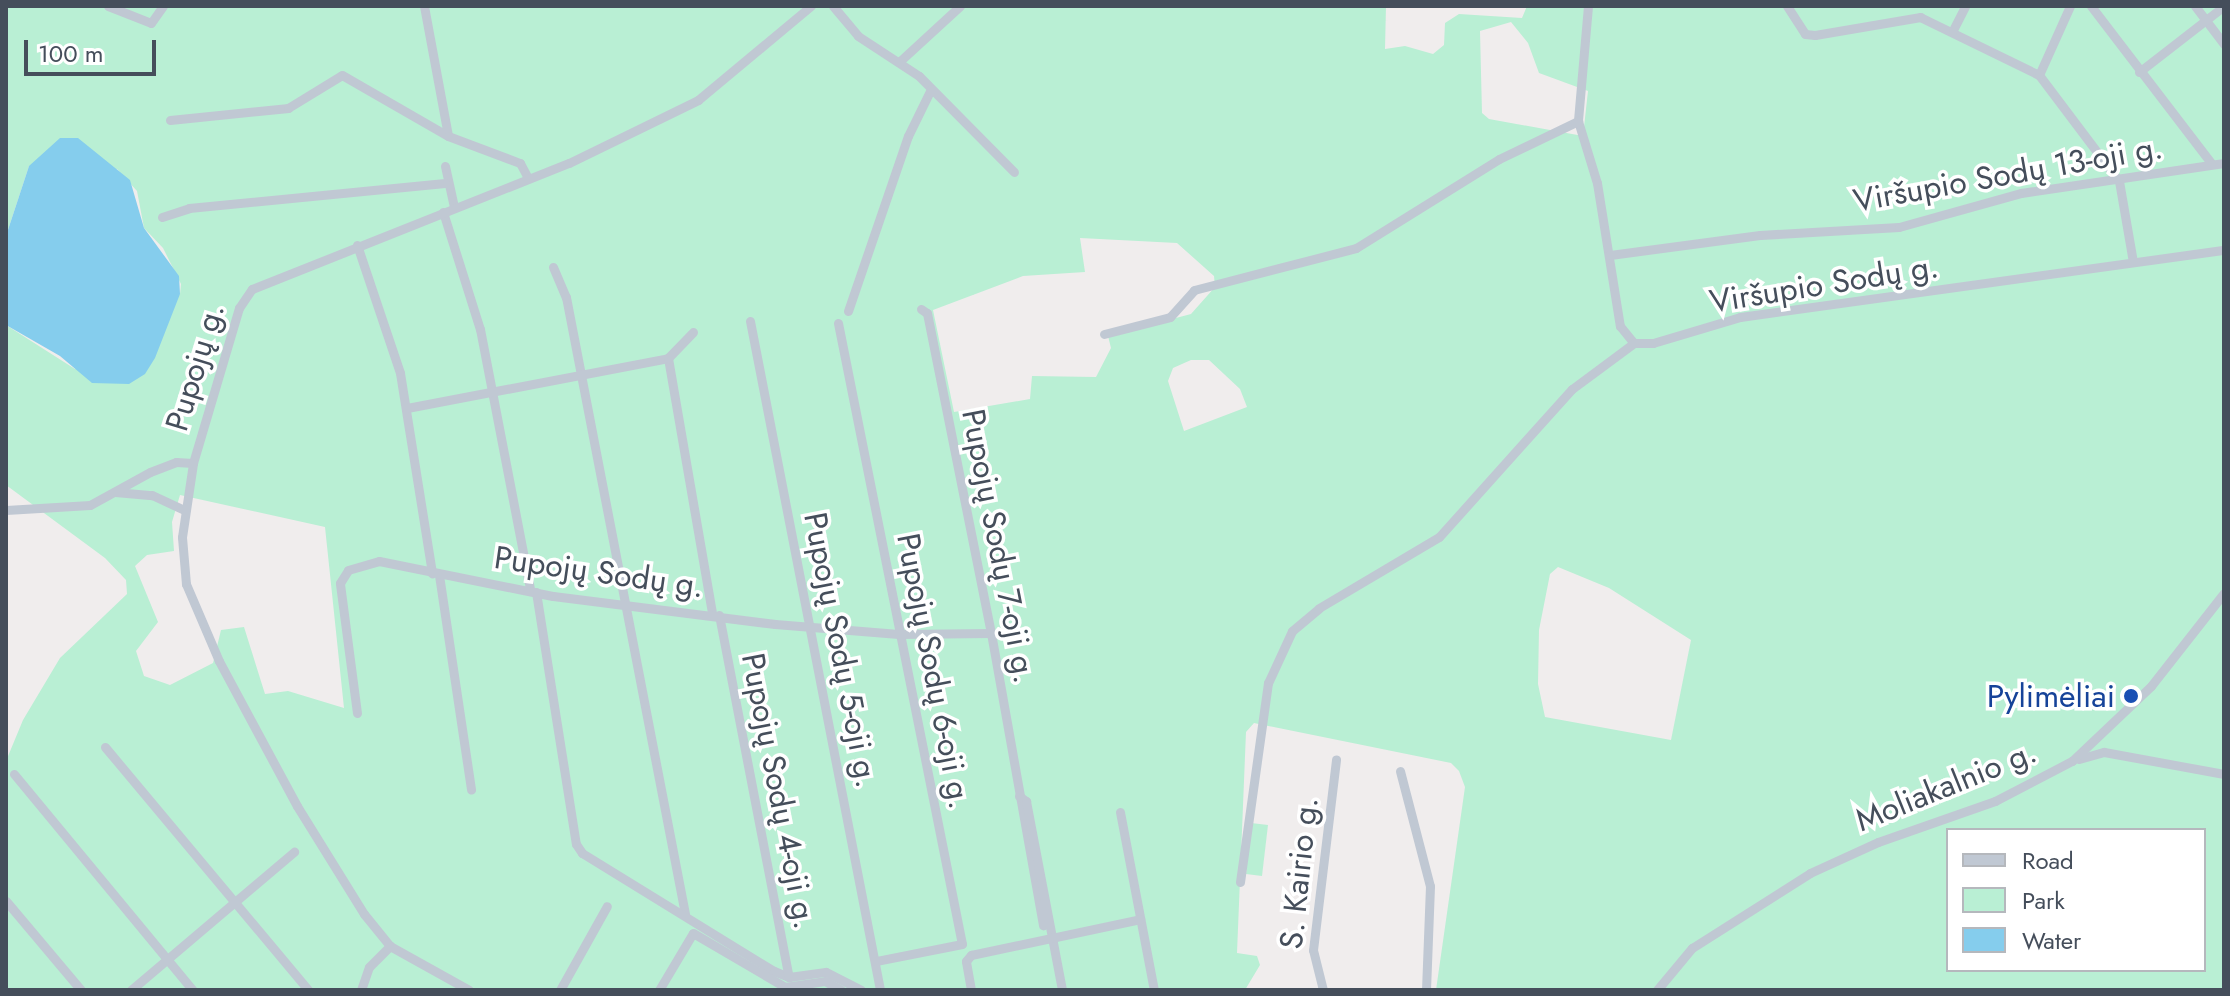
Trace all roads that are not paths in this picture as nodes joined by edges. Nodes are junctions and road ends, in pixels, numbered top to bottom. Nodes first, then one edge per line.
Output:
1 (108, 6) edge
2 (163, 6) edge
3 (424, 6) edge
4 (811, 6) edge
5 (833, 6) edge
6 (960, 6) edge
7 (1588, 6) edge
8 (1787, 6) edge
9 (1965, 6) edge
10 (2070, 6) edge
11 (2091, 6) edge
12 (2195, 6) edge
13 (2224, 6) edge
14 (2206, 20) junction
15 (1953, 30) junction
16 (2224, 44) edge
17 (899, 62) junction
18 (2139, 72) junction
19 (2039, 75) junction
20 (931, 89) junction
21 (170, 120) dead end
22 (1578, 121) junction
23 (448, 136) junction
24 (2224, 163) edge
25 (2212, 164) junction
26 (445, 166) dead end
27 (1014, 172) dead end
28 (528, 178) junction
29 (2119, 181) junction
30 (445, 183) junction
31 (454, 207) junction
32 (443, 212) junction
33 (162, 217) dead end
34 (357, 245) junction
35 (2224, 250) edge
36 (1610, 255) junction
37 (2133, 262) junction
38 (553, 267) dead end
39 (921, 309) dead end
40 (848, 311) dead end
41 (750, 321) dead end
42 (838, 323) dead end
43 (693, 332) dead end
44 (1104, 334) dead end
45 (1634, 343) junction
46 (668, 358) junction
47 (581, 375) junction
48 (492, 393) junction
49 (407, 408) junction
50 (193, 463) junction
51 (113, 492) junction
52 (6, 510) edge
53 (184, 510) junction
54 (435, 574) junction
55 (533, 590) junction
56 (2224, 593) edge
57 (626, 604) junction
58 (715, 615) junction
59 (810, 628) junction
60 (991, 633) junction
61 (899, 634) junction
62 (357, 713) dead end
63 (2102, 736) junction
64 (105, 747) dead end
65 (2104, 752) junction
66 (1336, 759) dead end
67 (2072, 761) junction
68 (1400, 771) dead end
69 (14, 774) dead end
70 (2224, 774) edge
71 (471, 790) dead end
72 (1019, 796) junction
73 (1120, 812) dead end
74 (294, 852) dead end
75 (1240, 882) dead end
76 (6, 901) edge
77 (234, 904) junction
78 (607, 906) dead end
79 (685, 914) junction
80 (1140, 919) junction
81 (1043, 925) dead end
82 (1054, 937) junction
83 (390, 946) junction
84 (168, 959) junction
85 (876, 961) junction
86 (789, 977) junction
87 (81, 990) edge
88 (131, 990) edge
89 (193, 990) edge
90 (308, 990) edge
91 (361, 990) edge
92 (469, 990) edge
93 (560, 990) edge
94 (659, 990) edge
95 (841, 990) edge
96 (861, 990) edge
97 (880, 990) edge
98 (971, 990) edge
99 (1062, 990) edge
100 (1154, 990) edge
101 (1323, 990) edge
102 (1426, 990) edge
103 (1657, 990) edge

1 - 2 street
3 - 23 street
4 - 28 street, Pupojų g.
5 - 17 street
6 - 17 street
7 - 22 street
8 - 15 street
9 - 15 street
10 - 19 street
11 - 18 street
12 - 14 street
13 - 14 street
14 - 16 street
14 - 18 street
15 - 19 street
17 - 20 street
18 - 25 street
19 - 29 street
20 - 27 street
20 - 40 street
21 - 23 street
22 - 36 street
22 - 44 street
23 - 28 street
24 - 25 street, Viršupio Sodų 13-oji g.
25 - 29 street, Viršupio Sodų 13-oji g.
26 - 30 street
28 - 31 street, Pupojų g.
29 - 36 street, Viršupio Sodų 13-oji g.
29 - 37 street
30 - 31 street
30 - 33 street
31 - 32 street, Pupojų g.
32 - 34 street, Pupojų g.
32 - 48 street
34 - 49 street
34 - 50 street, Pupojų g.
35 - 37 street, Viršupio Sodų g.
36 - 45 street
37 - 45 street, Viršupio Sodų g.
38 - 47 street
39 - 60 street, Pupojų Sodų 7-oji g.
41 - 59 street, Pupojų Sodų 5-oji g.
42 - 61 street, Pupojų Sodų 6-oji g.
43 - 46 street
45 - 75 street
46 - 47 street
46 - 58 street, Pupojų Sodų 4-oji g.
47 - 48 street
47 - 57 street
48 - 49 street
48 - 55 street
49 - 54 street
50 - 51 street
50 - 53 street, Pupojų g.
51 - 52 street
51 - 53 street
53 - 83 street, Pupojų g.
54 - 55 street, Pupojų Sodų g.
54 - 62 street, Pupojų Sodų g.
54 - 71 street
55 - 57 street, Pupojų Sodų g.
55 - 79 street
56 - 63 street, Moliakalnio g.
57 - 58 street, Pupojų Sodų g.
57 - 79 street
58 - 59 street, Pupojų Sodų g.
58 - 86 street, Pupojų Sodų 4-oji g.
59 - 61 street, Pupojų Sodų g.
59 - 85 street, Pupojų Sodų 5-oji g.
60 - 61 street, Pupojų Sodų g.
60 - 72 street, Pupojų Sodų 7-oji g.
61 - 85 street, Pupojų Sodų 6-oji g.
63 - 65 street
63 - 67 street, Moliakalnio g.
64 - 77 street
65 - 67 street
65 - 70 street
66 - 101 street, S. Kairio g.
67 - 103 street, Moliakalnio g.
68 - 102 street
69 - 84 street
72 - 81 street, Pupojų Sodų 7-oji g.
72 - 82 street, Pupojų Sodų 7-oji g.
73 - 80 street
74 - 77 street
76 - 87 street
77 - 84 street
77 - 90 street
78 - 93 street
79 - 86 street
80 - 82 street
80 - 100 street
82 - 98 street
82 - 99 street, Pupojų Sodų 7-oji g.
83 - 91 street
83 - 92 street, Pupojų g.
84 - 88 street
84 - 89 street
85 - 97 street, Pupojų Sodų 5-oji g.
86 - 96 street
94 - 95 street

